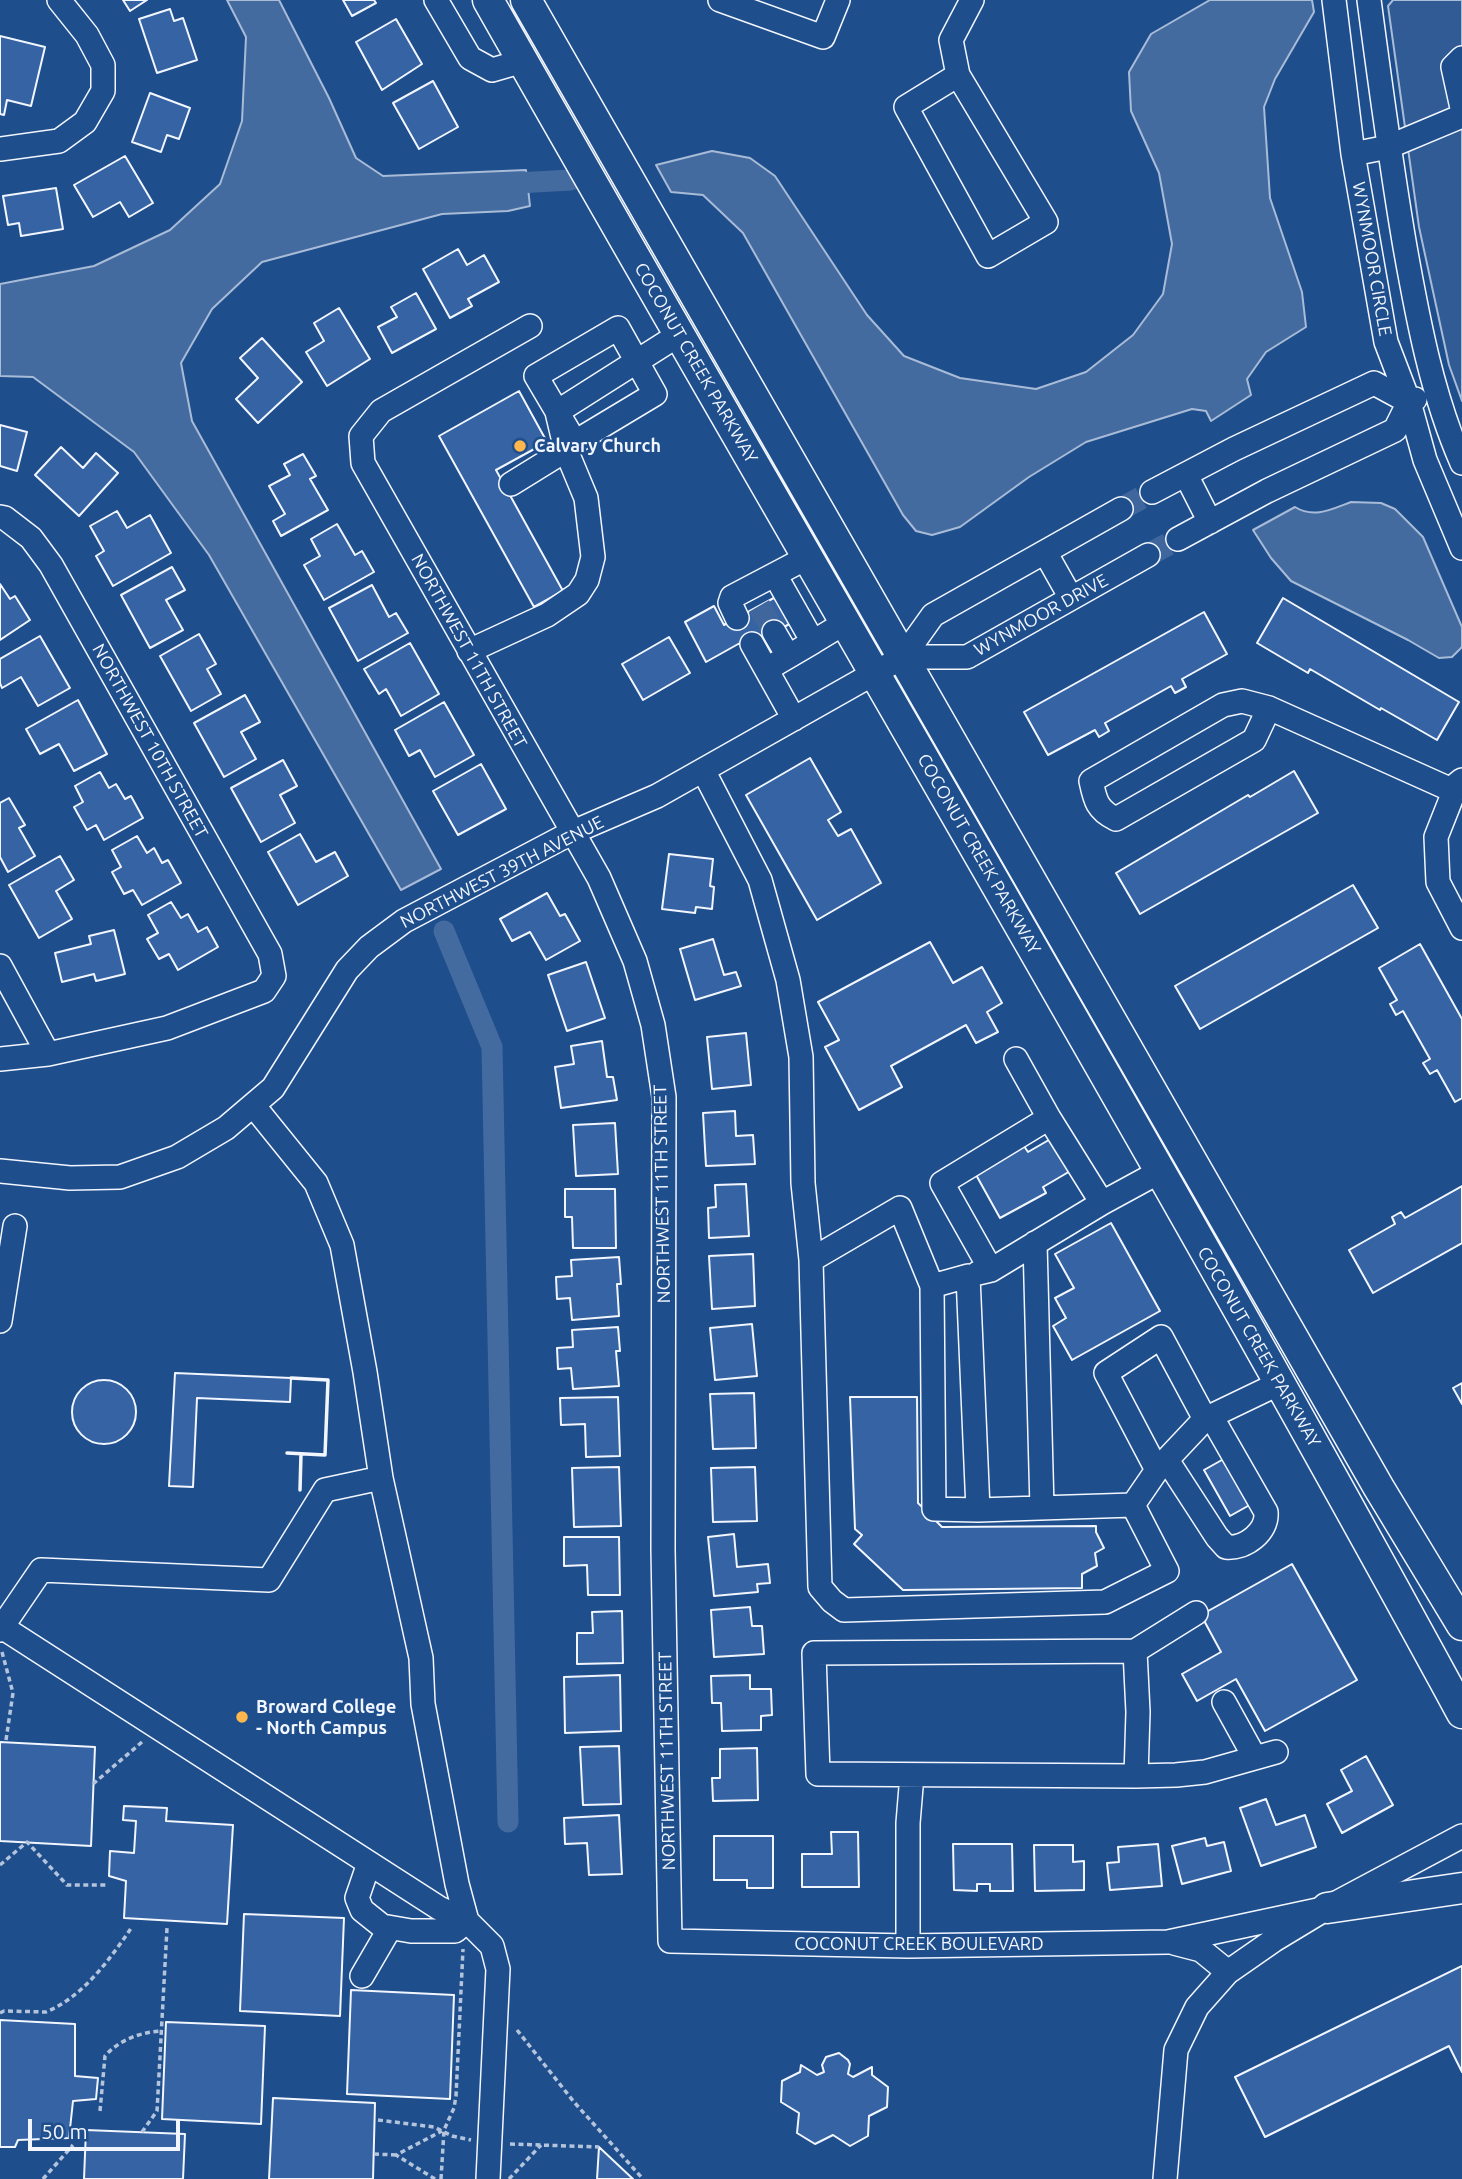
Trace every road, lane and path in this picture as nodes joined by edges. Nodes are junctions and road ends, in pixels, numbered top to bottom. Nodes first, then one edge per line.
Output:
1 (59, 0) edge
2 (436, 0) edge
3 (488, 0) edge
4 (526, 0) edge
5 (720, 0) edge
6 (838, 0) edge
7 (1335, 0) edge
8 (1369, 0) edge
9 (969, 1) edge
10 (1462, 58) edge
11 (523, 61) junction
12 (958, 75) junction
13 (1462, 108) edge
14 (1462, 116) edge
15 (1388, 147) junction
16 (0, 149) edge
17 (1353, 154) junction
18 (530, 326) dead end
19 (680, 334) junction
20 (637, 363) junction
21 (1436, 388) junction
22 (1409, 402) junction
23 (557, 412) junction
24 (566, 450) junction
25 (1462, 463) edge
26 (1186, 475) junction
27 (511, 484) dead end
28 (1152, 492) tunnel mouth
29 (1121, 509) tunnel mouth
30 (3, 517) edge
31 (1210, 522) junction
32 (1178, 539) tunnel mouth
33 (1462, 548) edge
34 (1045, 552) junction
35 (1148, 555) tunnel mouth
36 (808, 557) junction
37 (775, 575) junction
38 (1071, 598) junction
39 (737, 618) dead end
40 (846, 622) junction
41 (774, 632) tunnel mouth
42 (813, 642) junction
43 (752, 644) tunnel mouth
44 (469, 651) junction
45 (788, 656) junction
46 (903, 657) junction
47 (766, 669) junction
48 (875, 673) junction
49 (1269, 708) junction
50 (794, 719) junction
51 (703, 770) junction
52 (1458, 786) edge
53 (571, 833) junction
54 (1462, 928) edge
55 (0, 966) edge
56 (48, 1054) junction
57 (0, 1059) edge
58 (1016, 1059) dead end
59 (253, 1105) junction
60 (1049, 1118) junction
61 (0, 1171) edge
62 (1159, 1172) junction
63 (1102, 1203) junction
64 (15, 1227) dead end
65 (1035, 1244) junction
66 (811, 1260) junction
67 (991, 1270) junction
68 (968, 1276) junction
69 (932, 1286) junction
70 (0, 1321) edge
71 (1280, 1383) junction
72 (1324, 1393) junction
73 (1208, 1418) junction
74 (1162, 1465) junction
75 (381, 1478) junction
76 (1133, 1505) junction
77 (1042, 1508) junction
78 (978, 1510) junction
79 (1196, 1614) dead end
80 (1462, 1625) edge
81 (1, 1635) edge
82 (1135, 1650) junction
83 (1224, 1702) dead end
84 (1462, 1713) edge
85 (162, 1730) junction
86 (6, 1740) dead end
87 (912, 1775) junction
88 (1136, 1776) junction
89 (93, 1784) dead end
90 (1462, 1836) edge
91 (369, 1863) junction
92 (0, 1865) edge
93 (108, 1885) dead end
94 (1462, 1888) edge
95 (1327, 1908) junction
96 (132, 1927) dead end
97 (167, 1928) dead end
98 (390, 1928) junction
99 (465, 1931) junction
100 (670, 1941) joint
101 (1168, 1942) junction
102 (908, 1946) junction
103 (1228, 1972) junction
104 (362, 1976) dead end
105 (496, 2004) junction
106 (0, 2013) edge
107 (162, 2031) junction
108 (100, 2111) dead end
109 (444, 2130) junction
110 (142, 2132) dead end
111 (73, 2145) dead end
112 (541, 2145) dead end
113 (374, 2154) dead end
114 (396, 2155) junction
115 (43, 2179) edge
116 (435, 2179) edge
117 (441, 2179) edge
118 (488, 2179) edge
119 (509, 2179) edge
120 (643, 2179) edge
121 (1165, 2179) edge

1 - 16 street
2 - 11 street
3 - 11 main road, COCONUT CREEK PARKWAY
4 - 46 main road, COCONUT CREEK PARKWAY
5 - 6 street
7 - 17 street, WYNMOOR CIRCLE
8 - 15 street, WYNMOOR CIRCLE
9 - 12 street
10 - 13 street
11 - 19 main road, COCONUT CREEK PARKWAY
12 - 12 street
14 - 15 street
15 - 17 street
15 - 21 street, WYNMOOR CIRCLE
17 - 22 street, WYNMOOR CIRCLE
18 - 44 street, NORTHWEST 11TH STREET
19 - 20 street
19 - 36 main road, COCONUT CREEK PARKWAY
20 - 23 street
20 - 23 street
20 - 23 street
21 - 22 street
21 - 25 street, WYNMOOR CIRCLE
22 - 26 street
22 - 31 street
22 - 33 street, WYNMOOR CIRCLE
23 - 24 street
24 - 27 street
24 - 44 street
26 - 28 street
26 - 31 street
29 - 34 street
30 - 56 street, NORTHWEST 10TH STREET
31 - 32 street
34 - 38 street
34 - 46 street
35 - 38 street, WYNMOOR DRIVE
36 - 37 street
36 - 40 main road, COCONUT CREEK PARKWAY
37 - 39 street
37 - 42 street
38 - 46 street, WYNMOOR DRIVE
40 - 42 street
40 - 48 main road, COCONUT CREEK PARKWAY
41 - 45 street
42 - 45 street
43 - 47 street
44 - 53 street, NORTHWEST 11TH STREET
45 - 47 street
46 - 48 street, NORTHWEST 39TH AVENUE
46 - 72 main road, COCONUT CREEK PARKWAY
47 - 50 street
48 - 50 street, NORTHWEST 39TH AVENUE
48 - 62 main road, COCONUT CREEK PARKWAY
49 - 49 street
49 - 52 street
50 - 51 street, NORTHWEST 39TH AVENUE
51 - 53 street, NORTHWEST 39TH AVENUE
51 - 66 street
52 - 54 street
53 - 59 street, NORTHWEST 39TH AVENUE
53 - 100 street, NORTHWEST 11TH STREET
55 - 56 street
56 - 57 street
58 - 60 street
59 - 61 street, NORTHWEST 39TH AVENUE
59 - 75 street
60 - 63 street
60 - 67 street
62 - 63 street
62 - 71 main road, COCONUT CREEK PARKWAY
62 - 72 main road
63 - 65 street
64 - 70 street
65 - 67 street
65 - 77 street
66 - 69 street
66 - 76 street
67 - 68 street
68 - 69 street
68 - 78 street
69 - 78 street
71 - 73 street
71 - 84 main road, COCONUT CREEK PARKWAY
72 - 80 main road, COCONUT CREEK PARKWAY
73 - 74 street
73 - 74 street
73 - 74 street
74 - 76 street
75 - 81 street
75 - 99 street
76 - 77 street
77 - 78 street
79 - 82 street
81 - 85 street
81 - 86 path
82 - 87 street
82 - 88 street
83 - 88 street
85 - 89 path
85 - 91 street
87 - 88 street
87 - 102 street
90 - 95 street, COCONUT CREEK BOULEVARD
91 - 98 street
91 - 99 street
92 - 93 path
94 - 95 main road
95 - 101 street, COCONUT CREEK BOULEVARD
95 - 103 street, COCONUT CREEK BOULEVARD
96 - 106 path
97 - 107 path
98 - 99 street
98 - 104 street
99 - 105 street
99 - 109 path
100 - 102 street, COCONUT CREEK BOULEVARD
101 - 102 street, COCONUT CREEK BOULEVARD
101 - 103 street, COCONUT CREEK BOULEVARD
103 - 121 street
105 - 118 street
105 - 120 path
107 - 108 path
107 - 110 path
109 - 114 path
109 - 117 path
111 - 115 path
112 - 119 path
113 - 114 path
114 - 116 path

